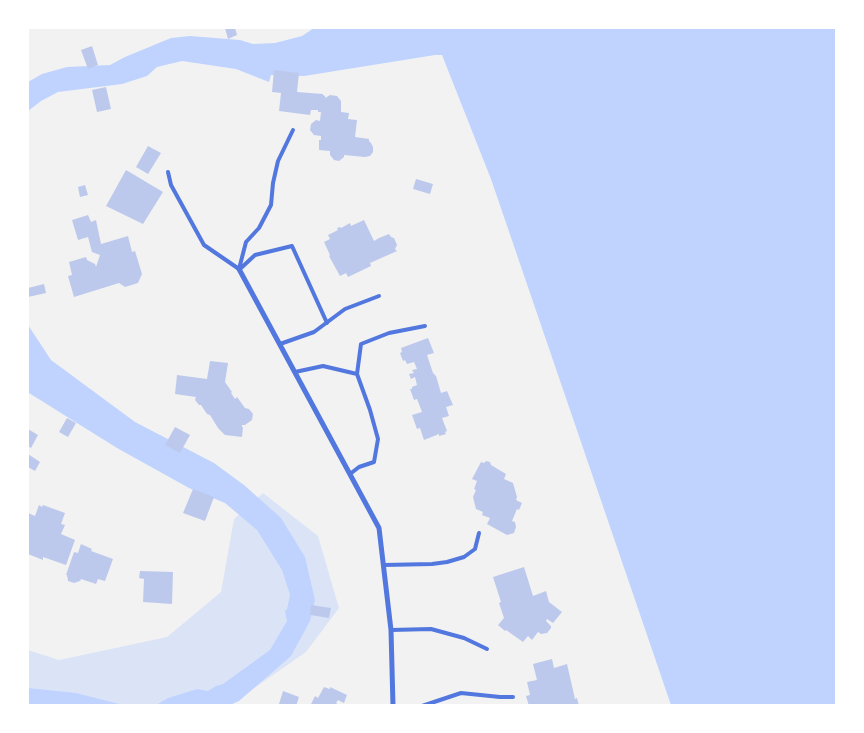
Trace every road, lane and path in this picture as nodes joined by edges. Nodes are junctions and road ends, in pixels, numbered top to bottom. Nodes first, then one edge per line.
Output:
1 (293, 130) dead end
2 (168, 172) dead end
3 (239, 269) junction
4 (379, 296) dead end
5 (327, 323) junction
6 (424, 326) dead end
7 (280, 344) junction
8 (295, 372) junction
9 (357, 374) junction
10 (350, 474) junction
11 (479, 533) dead end
12 (384, 565) junction
13 (392, 630) junction
14 (487, 649) dead end
15 (513, 697) dead end
16 (393, 706) edge
17 (422, 706) edge

1 - 3 lane
2 - 3 lane
3 - 5 lane
3 - 7 street
4 - 5 lane
5 - 7 lane
6 - 9 lane
7 - 8 street
8 - 9 lane
8 - 10 street
9 - 10 lane
10 - 12 street
11 - 12 lane
12 - 13 street
13 - 14 lane
13 - 16 street
15 - 17 lane

